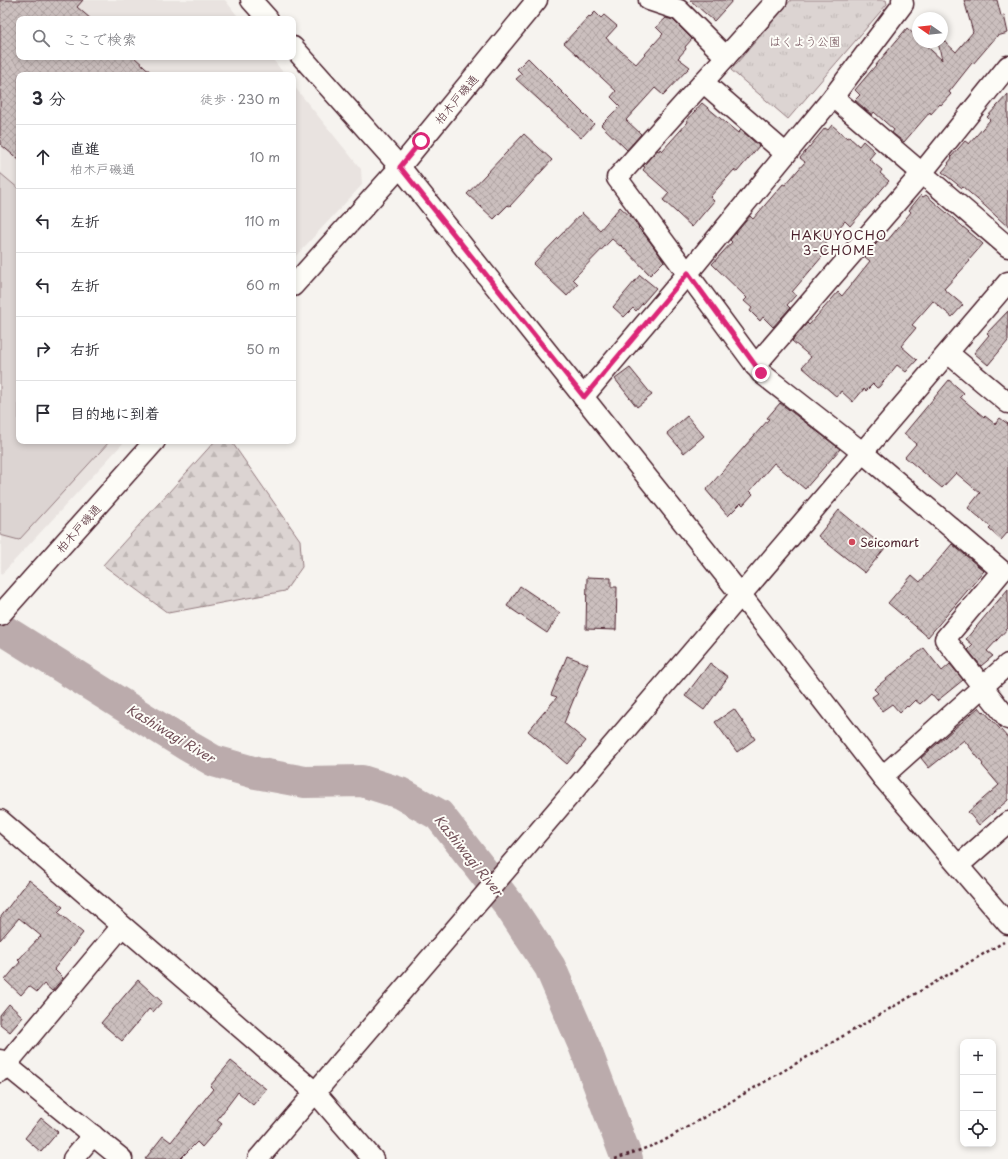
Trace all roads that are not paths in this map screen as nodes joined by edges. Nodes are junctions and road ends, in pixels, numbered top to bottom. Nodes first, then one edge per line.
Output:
1 (251, 0) edge
2 (537, 0) edge
3 (649, 0) edge
4 (777, 0) edge
5 (902, 0) edge
6 (265, 16) edge
7 (296, 50) edge
8 (726, 57) junction
9 (1008, 66) edge
10 (703, 82) junction
11 (832, 97) junction
12 (786, 154) junction
13 (400, 167) junction
14 (922, 174) junction
15 (1008, 247) edge
16 (688, 273) junction
17 (1008, 282) edge
18 (296, 283) edge
19 (948, 352) junction
20 (755, 366) junction
21 (584, 397) junction
22 (1008, 403) edge
23 (152, 444) edge
24 (862, 452) junction
25 (741, 595) junction
26 (0, 615) edge
27 (1008, 664) edge
28 (983, 688) junction
29 (1008, 719) edge
30 (882, 777) junction
31 (0, 820) edge
32 (1008, 822) edge
33 (959, 865) junction
34 (1008, 924) edge
35 (122, 926) junction
36 (2, 1066) edge
37 (315, 1092) junction
38 (93, 1135) junction
39 (73, 1159) edge
40 (122, 1159) edge
41 (258, 1159) edge
42 (374, 1159) edge

1 - 6 street
2 - 13 street, 柏木戸磯通
3 - 8 street
4 - 8 street
5 - 11 street
7 - 13 street
8 - 10 street
9 - 14 street
10 - 12 street
10 - 16 street
11 - 12 street
11 - 14 street
12 - 16 street
13 - 18 street, 柏木戸磯通
13 - 21 street
14 - 15 street
14 - 20 street
16 - 20 street
16 - 21 street
17 - 19 street
19 - 22 street
19 - 24 street
20 - 24 street
21 - 25 street
23 - 26 street, 柏木戸磯通
24 - 25 street
24 - 28 street
25 - 30 street
25 - 37 street
27 - 28 street
28 - 29 street
28 - 30 street
30 - 33 street
31 - 35 street
32 - 33 street
33 - 34 street
35 - 36 street
35 - 37 street
36 - 38 street
37 - 41 street
37 - 42 street
38 - 39 street
38 - 40 street

